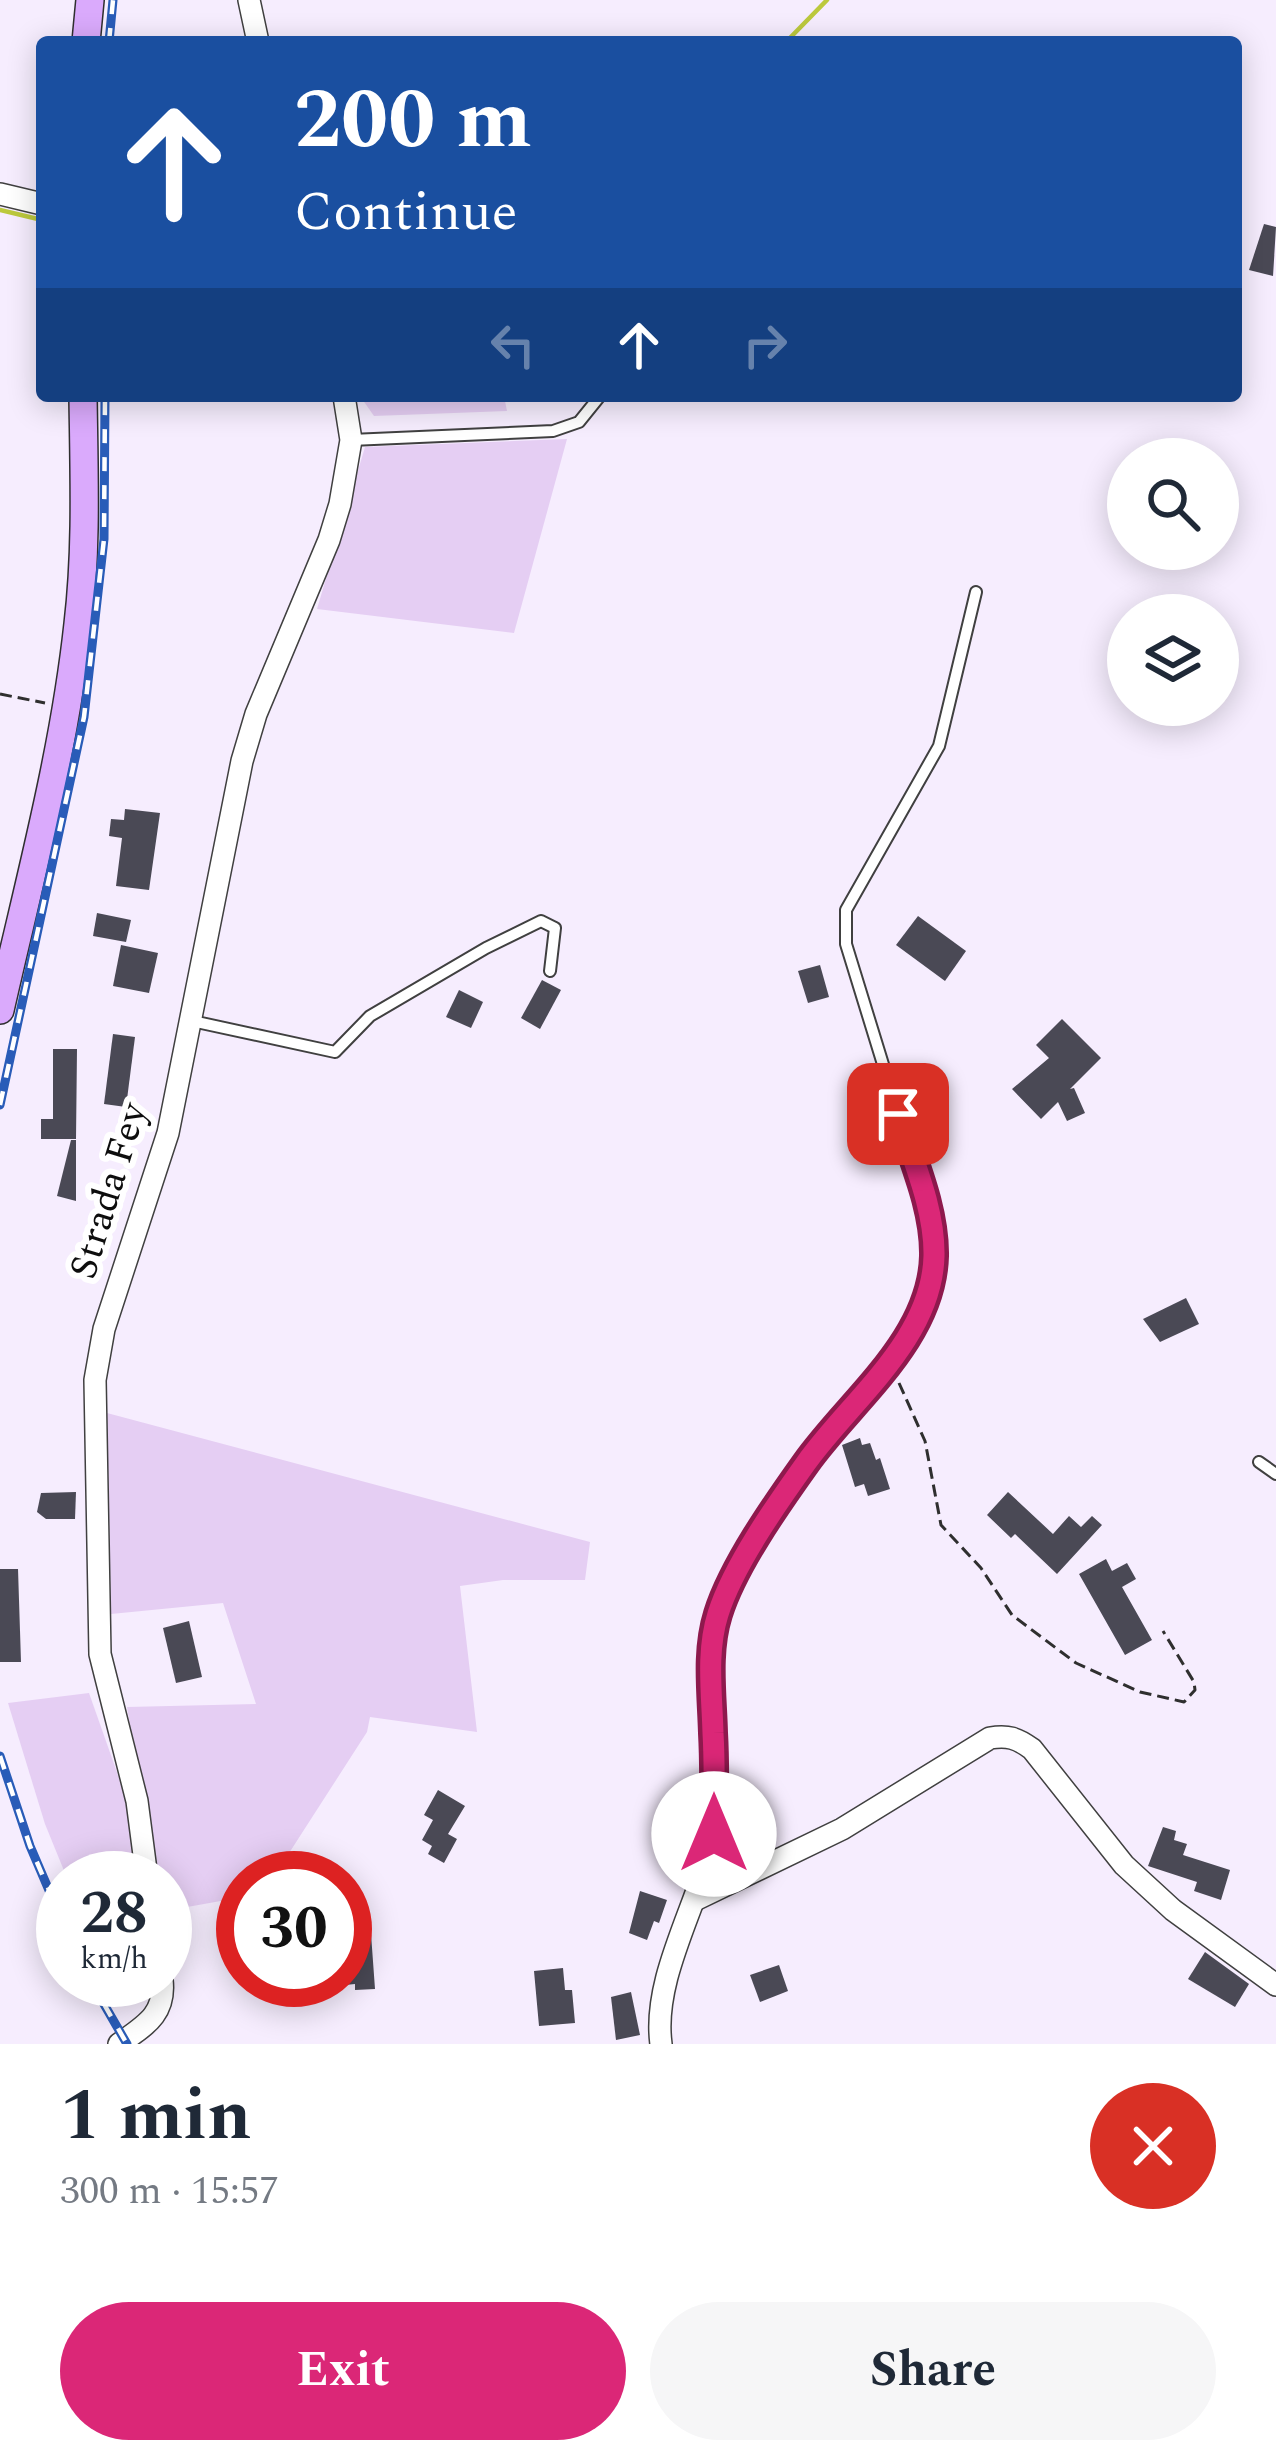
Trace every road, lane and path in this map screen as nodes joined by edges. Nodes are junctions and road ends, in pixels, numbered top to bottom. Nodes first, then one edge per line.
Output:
1 (90, 0) edge
2 (249, 0) edge
3 (87, 36) edge
4 (258, 36) edge
5 (0, 194) edge
6 (36, 203) edge
7 (83, 402) edge
8 (345, 402) edge
9 (595, 402) edge
10 (350, 440) junction
11 (976, 592) dead end
12 (0, 694) edge
13 (66, 706) junction
14 (550, 971) dead end
15 (0, 1010) edge
16 (192, 1021) junction
17 (890, 1365) junction
18 (1259, 1462) dead end
19 (1276, 1474) edge
20 (1163, 1631) dead end
21 (143, 1851) edge
22 (697, 1899) junction
23 (1276, 1985) edge
24 (159, 2007) edge
25 (118, 2044) edge
26 (661, 2044) edge

1 - 3 main road
2 - 4 street
5 - 6 street
7 - 13 main road
8 - 10 street, Strada Fey
9 - 10 lane
10 - 16 street, Strada Fey
11 - 17 lane
12 - 13 path
13 - 15 main road
14 - 16 lane
16 - 21 street, Strada Fey
17 - 20 path
17 - 22 street
18 - 19 lane
22 - 23 street
22 - 26 street
24 - 25 street

